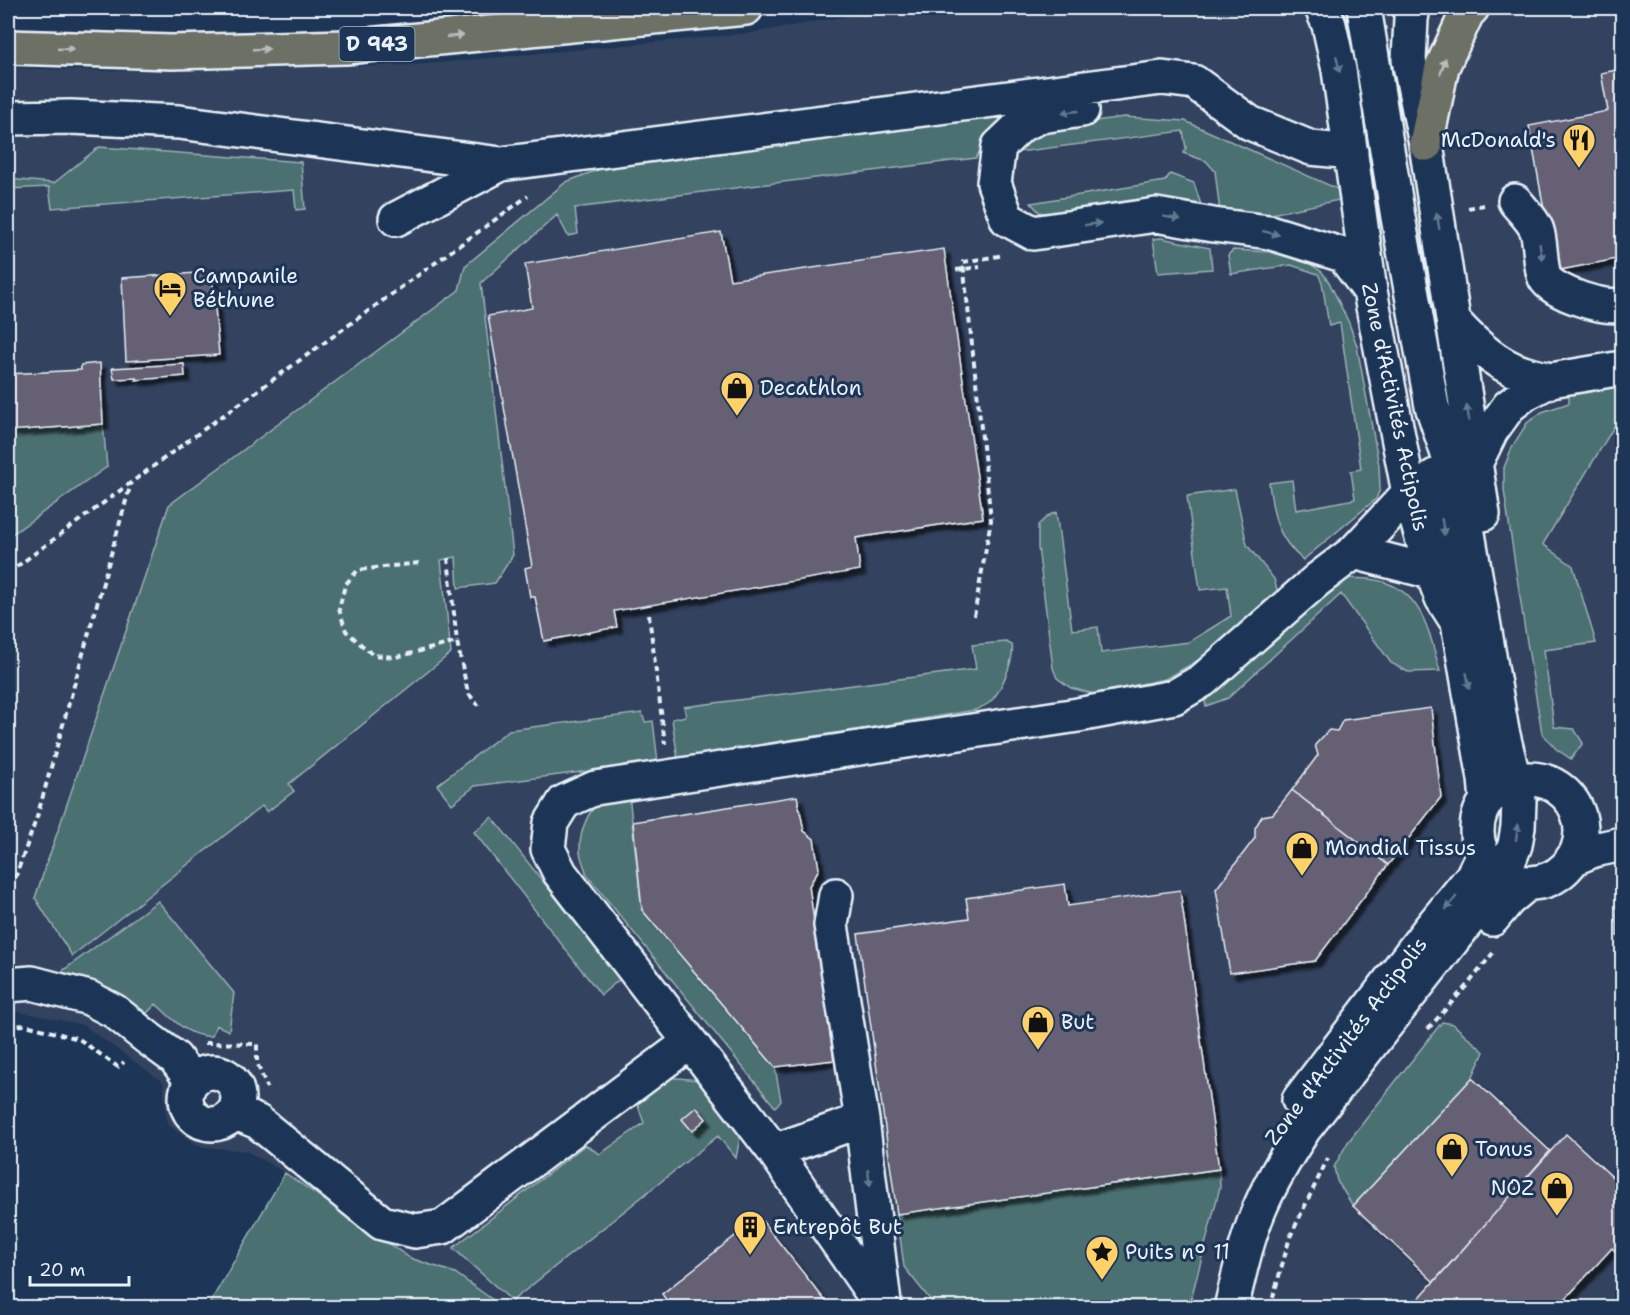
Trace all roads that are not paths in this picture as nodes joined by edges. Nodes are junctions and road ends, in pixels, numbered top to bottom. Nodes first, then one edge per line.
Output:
1 (746, 8) edge
2 (1322, 8) edge
3 (1364, 8) edge
4 (1413, 8) edge
5 (1472, 8) edge
6 (8, 47) edge
7 (1162, 78) junction
8 (8, 118) edge
9 (1426, 144) junction
10 (1352, 152) junction
11 (501, 164) junction
12 (1515, 201) dead end
13 (396, 219) dead end
14 (1370, 291) junction
15 (1623, 304) edge
16 (1455, 323) junction
17 (1623, 368) edge
18 (1551, 380) junction
19 (1432, 406) junction
20 (1475, 464) junction
21 (1409, 493) junction
22 (1354, 552) junction
23 (1432, 572) junction
24 (1458, 623) junction
25 (1526, 780) junction
26 (1487, 800) junction
27 (1580, 818) junction
28 (1623, 839) edge
29 (1623, 844) edge
30 (1572, 859) junction
31 (1504, 872) junction
32 (836, 895) dead end
33 (1438, 954) junction
34 (8, 985) edge
35 (690, 1042) junction
36 (862, 1120) junction
37 (774, 1151) junction
38 (884, 1308) edge
39 (1210, 1308) edge
40 (1231, 1308) edge
41 (1250, 1308) edge

6 -> 1 main road, D 943
2 -> 10 street, Zone d'Activités Actipolis
3 - 19 street
4 - 9 street
9 -> 5 main road
7 - 10 street
7 - 11 street
7 -> 14 street
8 - 11 street
16 -> 9 street
10 - 14 street, Zone d'Activités Actipolis
11 - 13 street
12 -> 15 street
14 - 21 street, Zone d'Activités Actipolis
16 - 18 street
20 -> 16 street
17 - 18 street
18 - 20 street
19 -> 24 street
19 - 25 street
20 - 25 street
21 - 22 street
21 - 23 street, Zone d'Activités Actipolis
22 - 23 street
22 - 35 street
23 - 24 street, Zone d'Activités Actipolis
24 -> 26 street, Zone d'Activités Actipolis
25 - 26 street
25 - 27 street
31 -> 25 street
26 - 31 street
27 - 28 street
27 - 30 street
29 - 30 street
30 - 31 street
31 - 33 street, Zone d'Activités Actipolis
31 - 33 street, Zone d'Activités Actipolis
32 - 36 street
33 - 39 street, Zone d'Activités Actipolis
33 - 40 street
33 - 41 street, Zone d'Activités Actipolis
34 - 35 street
35 - 37 street
36 - 37 street
36 -> 38 street
37 - 38 street

